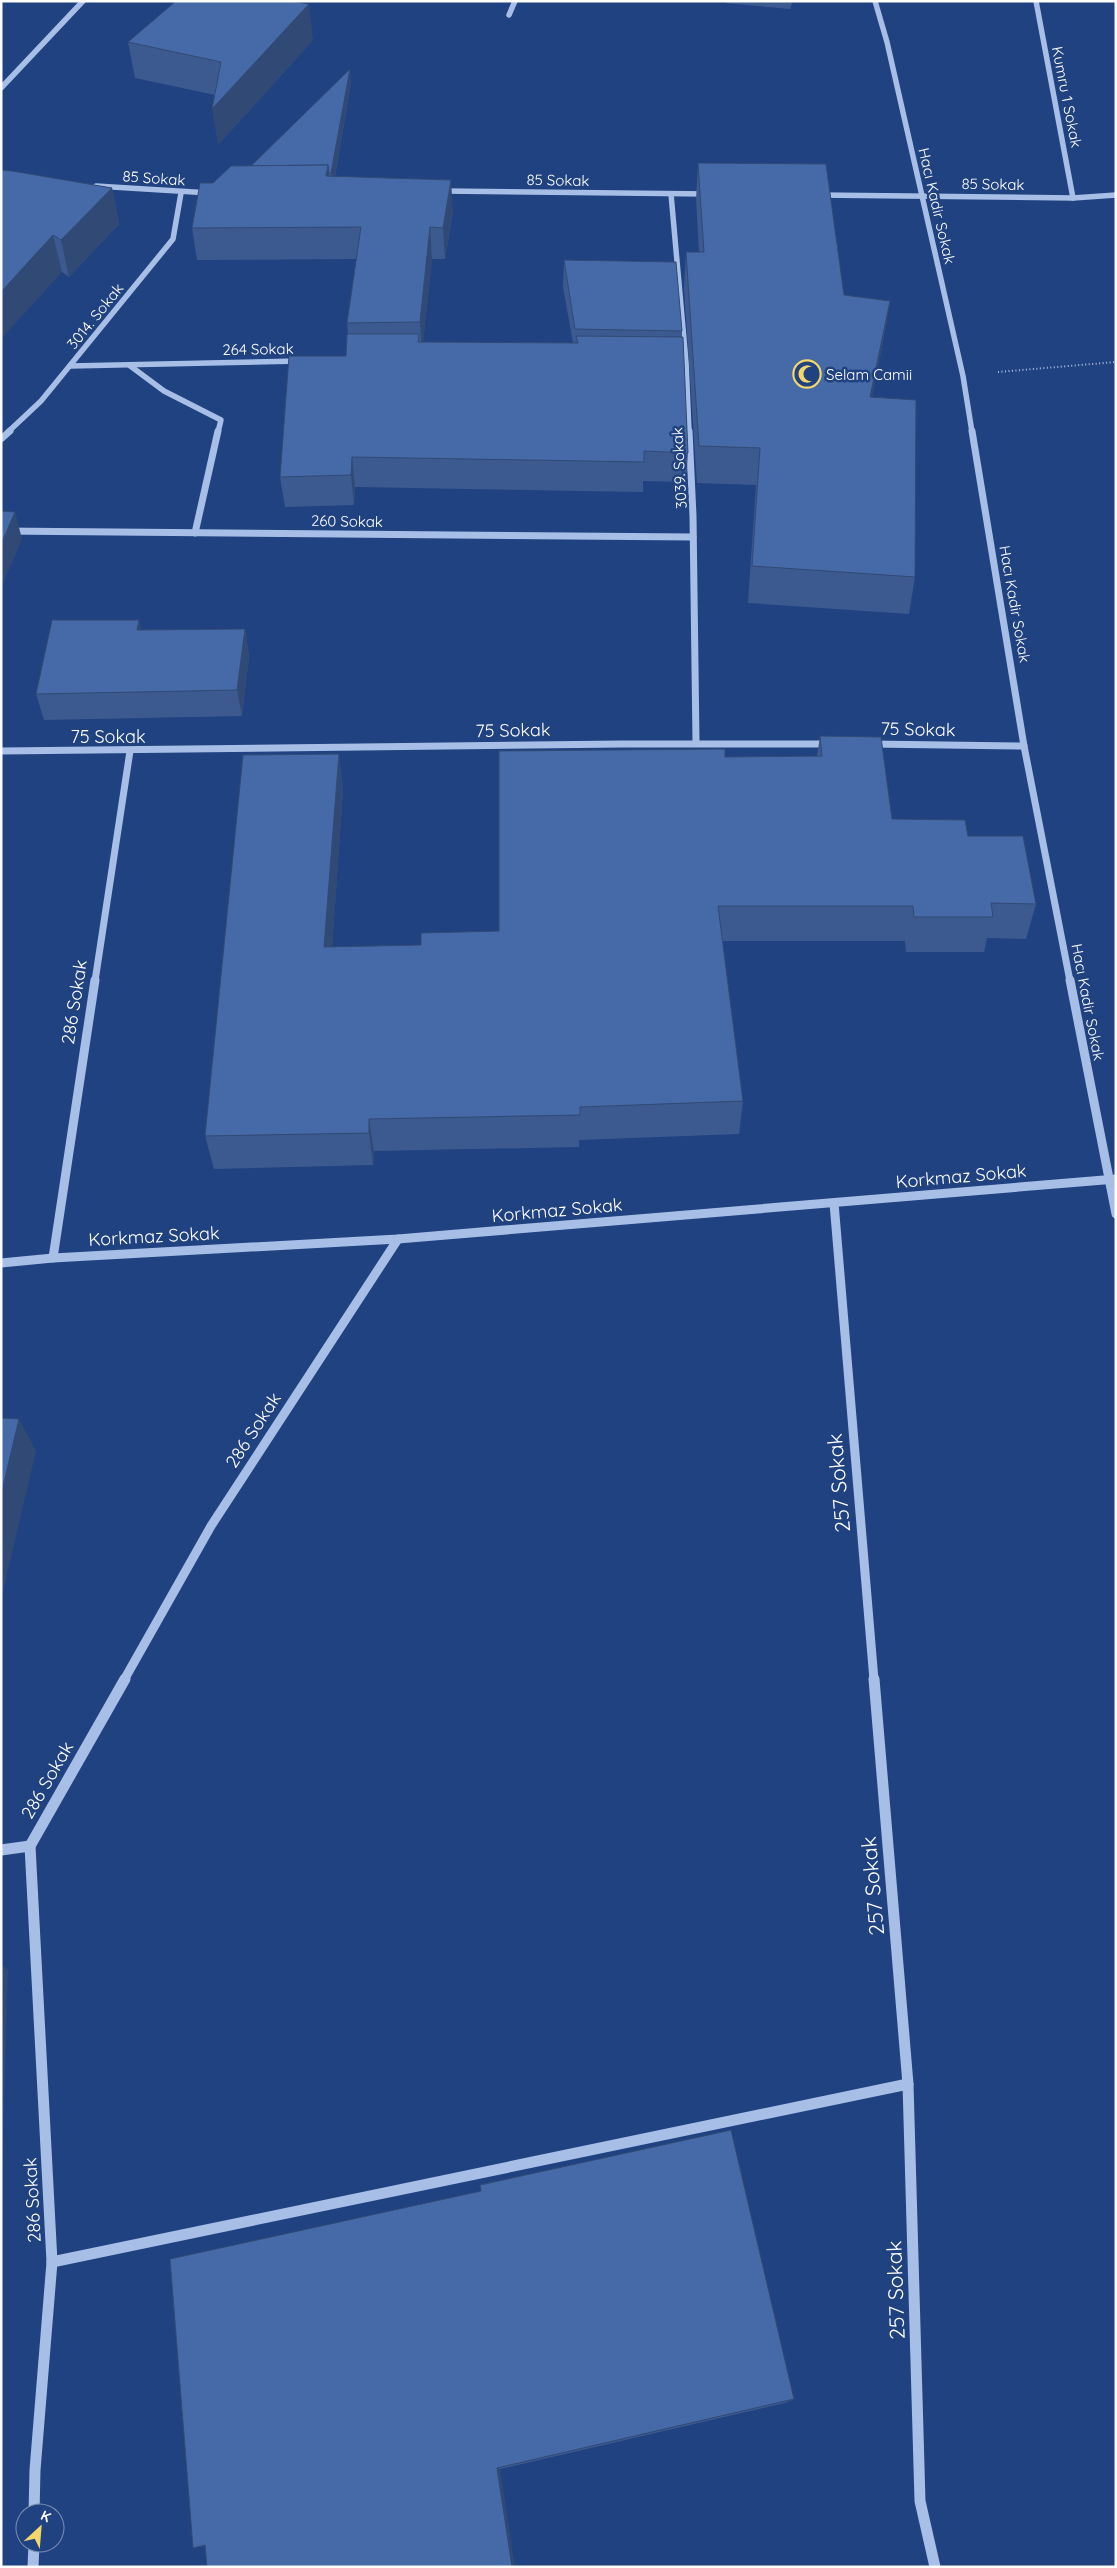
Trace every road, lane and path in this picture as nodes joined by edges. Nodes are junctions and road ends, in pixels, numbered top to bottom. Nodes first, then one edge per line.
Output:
1 (83, 1) edge
2 (516, 1) edge
3 (875, 1) edge
4 (1036, 1) edge
5 (509, 15) dead end
6 (1, 88) edge
7 (86, 185) edge
8 (432, 191) edge
9 (181, 193) junction
10 (219, 193) edge
11 (671, 194) junction
12 (711, 194) edge
13 (810, 195) edge
14 (920, 195) junction
15 (1116, 195) edge
16 (1074, 198) junction
17 (304, 360) edge
18 (676, 362) edge
19 (686, 362) junction
20 (1116, 362) edge
21 (129, 364) junction
22 (70, 366) junction
23 (963, 376) junction
24 (1, 439) edge
25 (1, 531) edge
26 (195, 532) junction
27 (694, 537) junction
28 (696, 742) junction
29 (835, 744) edge
30 (865, 744) edge
31 (1024, 746) junction
32 (1, 751) edge
33 (130, 751) junction
34 (1112, 1180) edge
35 (834, 1203) junction
36 (1116, 1214) edge
37 (398, 1239) junction
38 (53, 1258) junction
39 (1, 1263) edge
40 (30, 1846) junction
41 (1, 1850) edge
42 (908, 2084) junction
43 (52, 2262) junction
44 (34, 2503) edge
45 (34, 2553) edge
46 (33, 2567) edge
47 (935, 2567) edge

1 - 6 street
2 - 5 street
3 - 14 street, Hacı Kadir Sokak
4 - 16 street, Kumru 1 Sokak
7 - 9 street, 85 Sokak
8 - 11 street, 85 Sokak
9 - 10 street, 85 Sokak
9 - 22 street, 3014. Sokak
11 - 12 street, 85 Sokak
11 - 19 street, 3039. Sokak
13 - 14 street, 85 Sokak
14 - 16 street, 85 Sokak
14 - 23 street, Hacı Kadir Sokak
15 - 16 street, 85 Sokak
17 - 21 street, 264 Sokak
18 - 19 street
19 - 27 street, 3039. Sokak
20 - 23 path
21 - 22 street, 264 Sokak
21 - 26 street
22 - 24 street, 3014. Sokak
23 - 31 street, Hacı Kadir Sokak
25 - 26 street, 260 Sokak
26 - 27 street, 260 Sokak
27 - 28 street, 3039. Sokak
28 - 29 street, 75 Sokak
28 - 33 street, 75 Sokak
30 - 31 street, 75 Sokak
31 - 34 street, Hacı Kadir Sokak
32 - 33 street, 75 Sokak
33 - 38 street, 286 Sokak
34 - 35 street, Korkmaz Sokak
34 - 36 street, Hacı Kadir Sokak
35 - 37 street, Korkmaz Sokak
35 - 42 street, 257 Sokak
37 - 38 street, Korkmaz Sokak
37 - 40 street, 286 Sokak
38 - 39 street, Korkmaz Sokak
40 - 41 street
40 - 43 street, 286 Sokak
42 - 43 street
42 - 47 street, 257 Sokak
43 - 44 street, 286 Sokak
45 - 46 street

